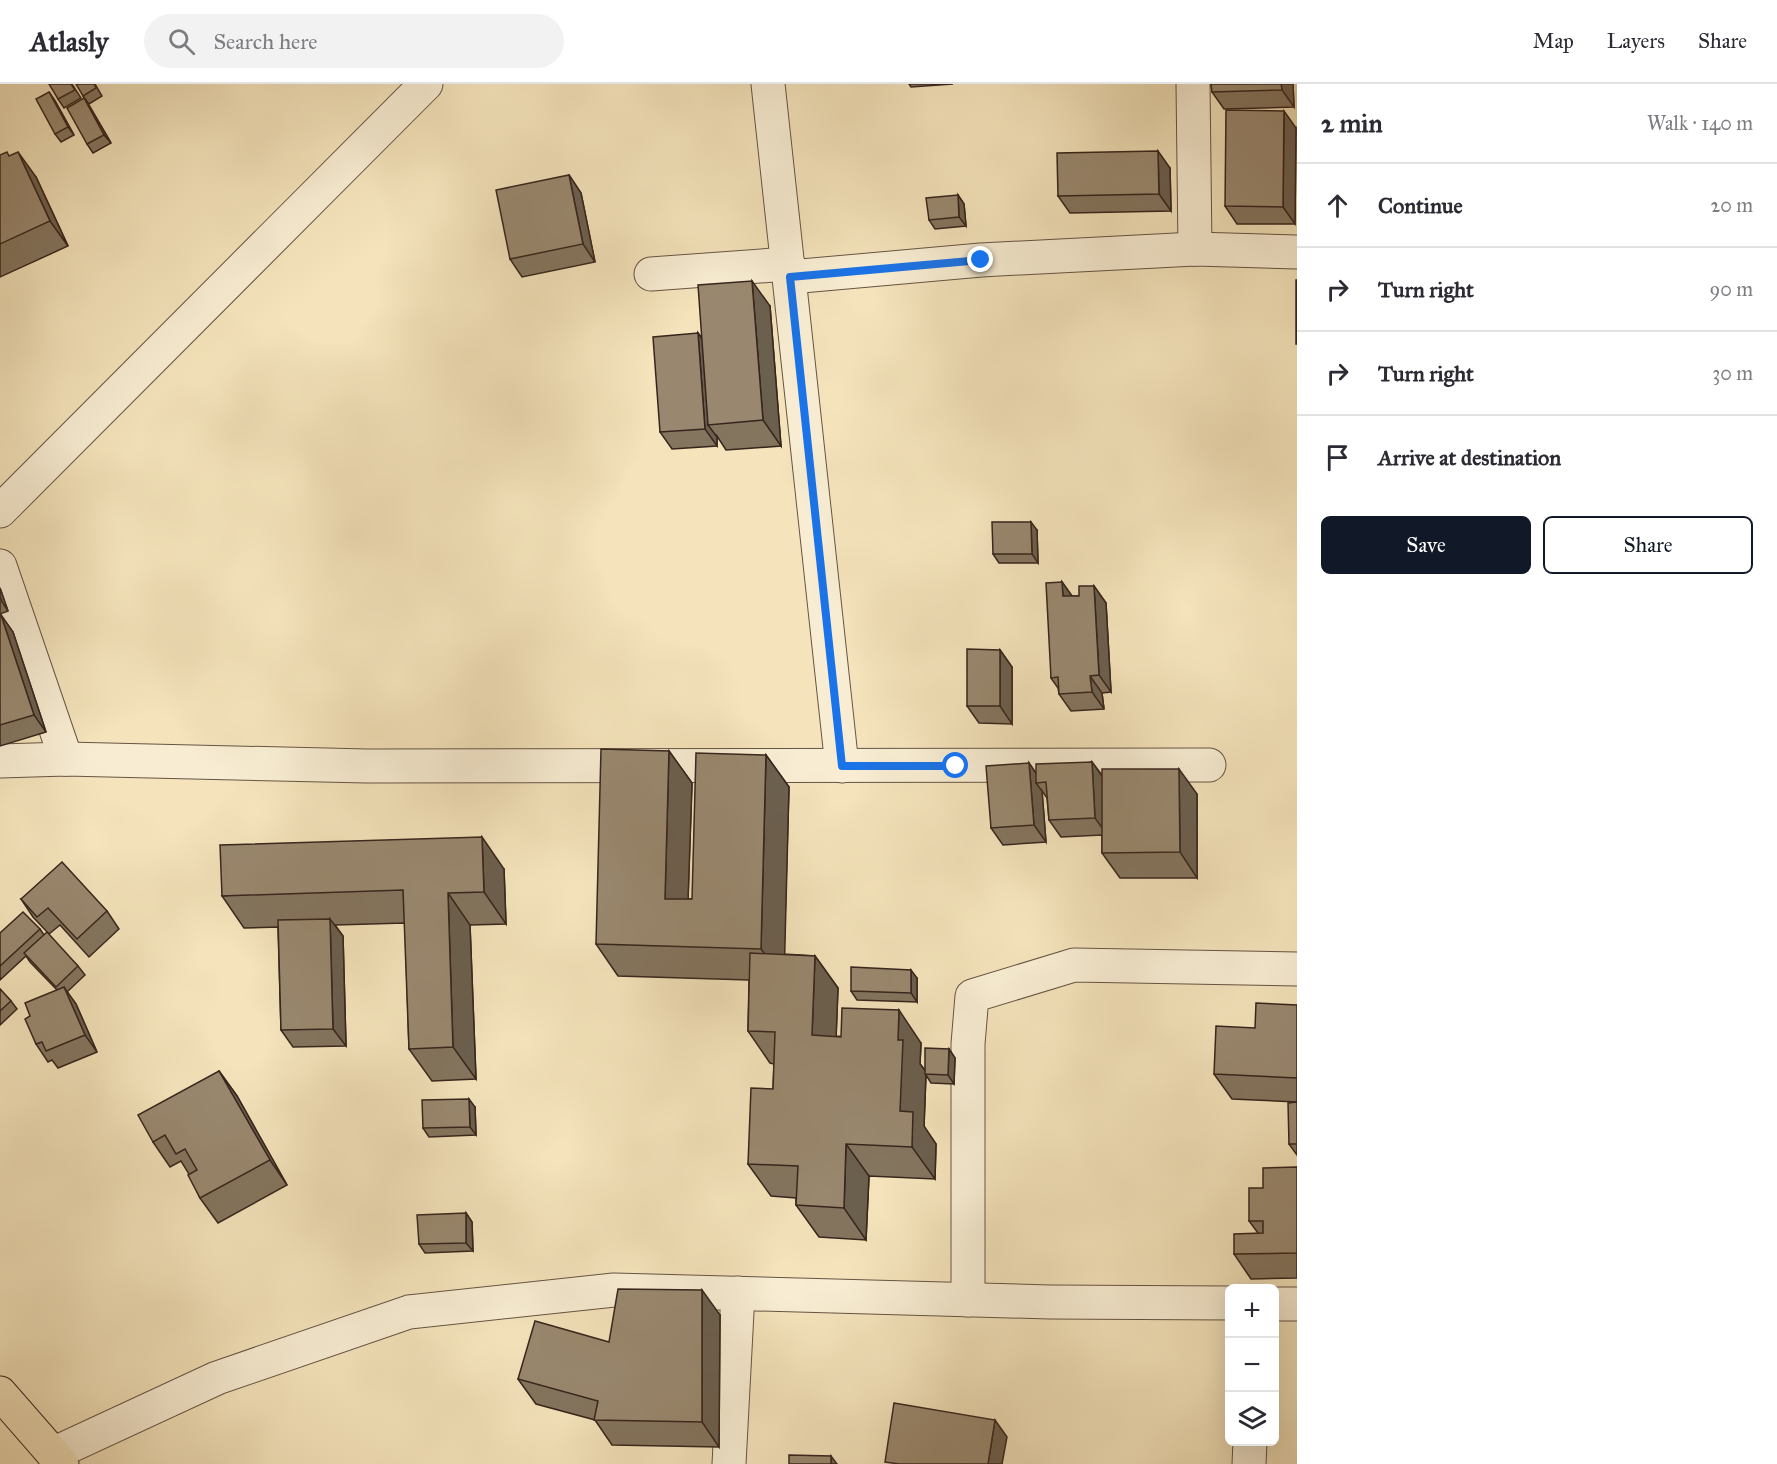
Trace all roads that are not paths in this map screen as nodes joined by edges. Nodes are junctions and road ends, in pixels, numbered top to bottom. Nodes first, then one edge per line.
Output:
1 (426, 84) edge
2 (1193, 84) edge
3 (766, 88) edge
4 (1195, 249) junction
5 (1297, 252) edge
6 (789, 271) junction
7 (651, 274) dead end
8 (0, 511) edge
9 (0, 566) edge
10 (66, 759) junction
11 (0, 762) edge
12 (1209, 765) dead end
13 (842, 766) junction
14 (1297, 969) edge
15 (738, 1293) junction
16 (968, 1300) junction
17 (1225, 1303) edge
18 (1279, 1304) edge
19 (1297, 1304) edge
20 (0, 1393) edge
21 (1250, 1446) edge
22 (58, 1459) edge
23 (729, 1464) edge
24 (1249, 1464) edge

1 - 8 street
2 - 4 street
3 - 6 street
4 - 5 street
4 - 6 street
6 - 7 street
6 - 13 street
9 - 10 street
10 - 11 street
10 - 13 street
12 - 13 street
14 - 16 street
15 - 16 street
15 - 22 street
15 - 23 street
16 - 17 street
18 - 19 street
20 - 22 highway
21 - 24 street

